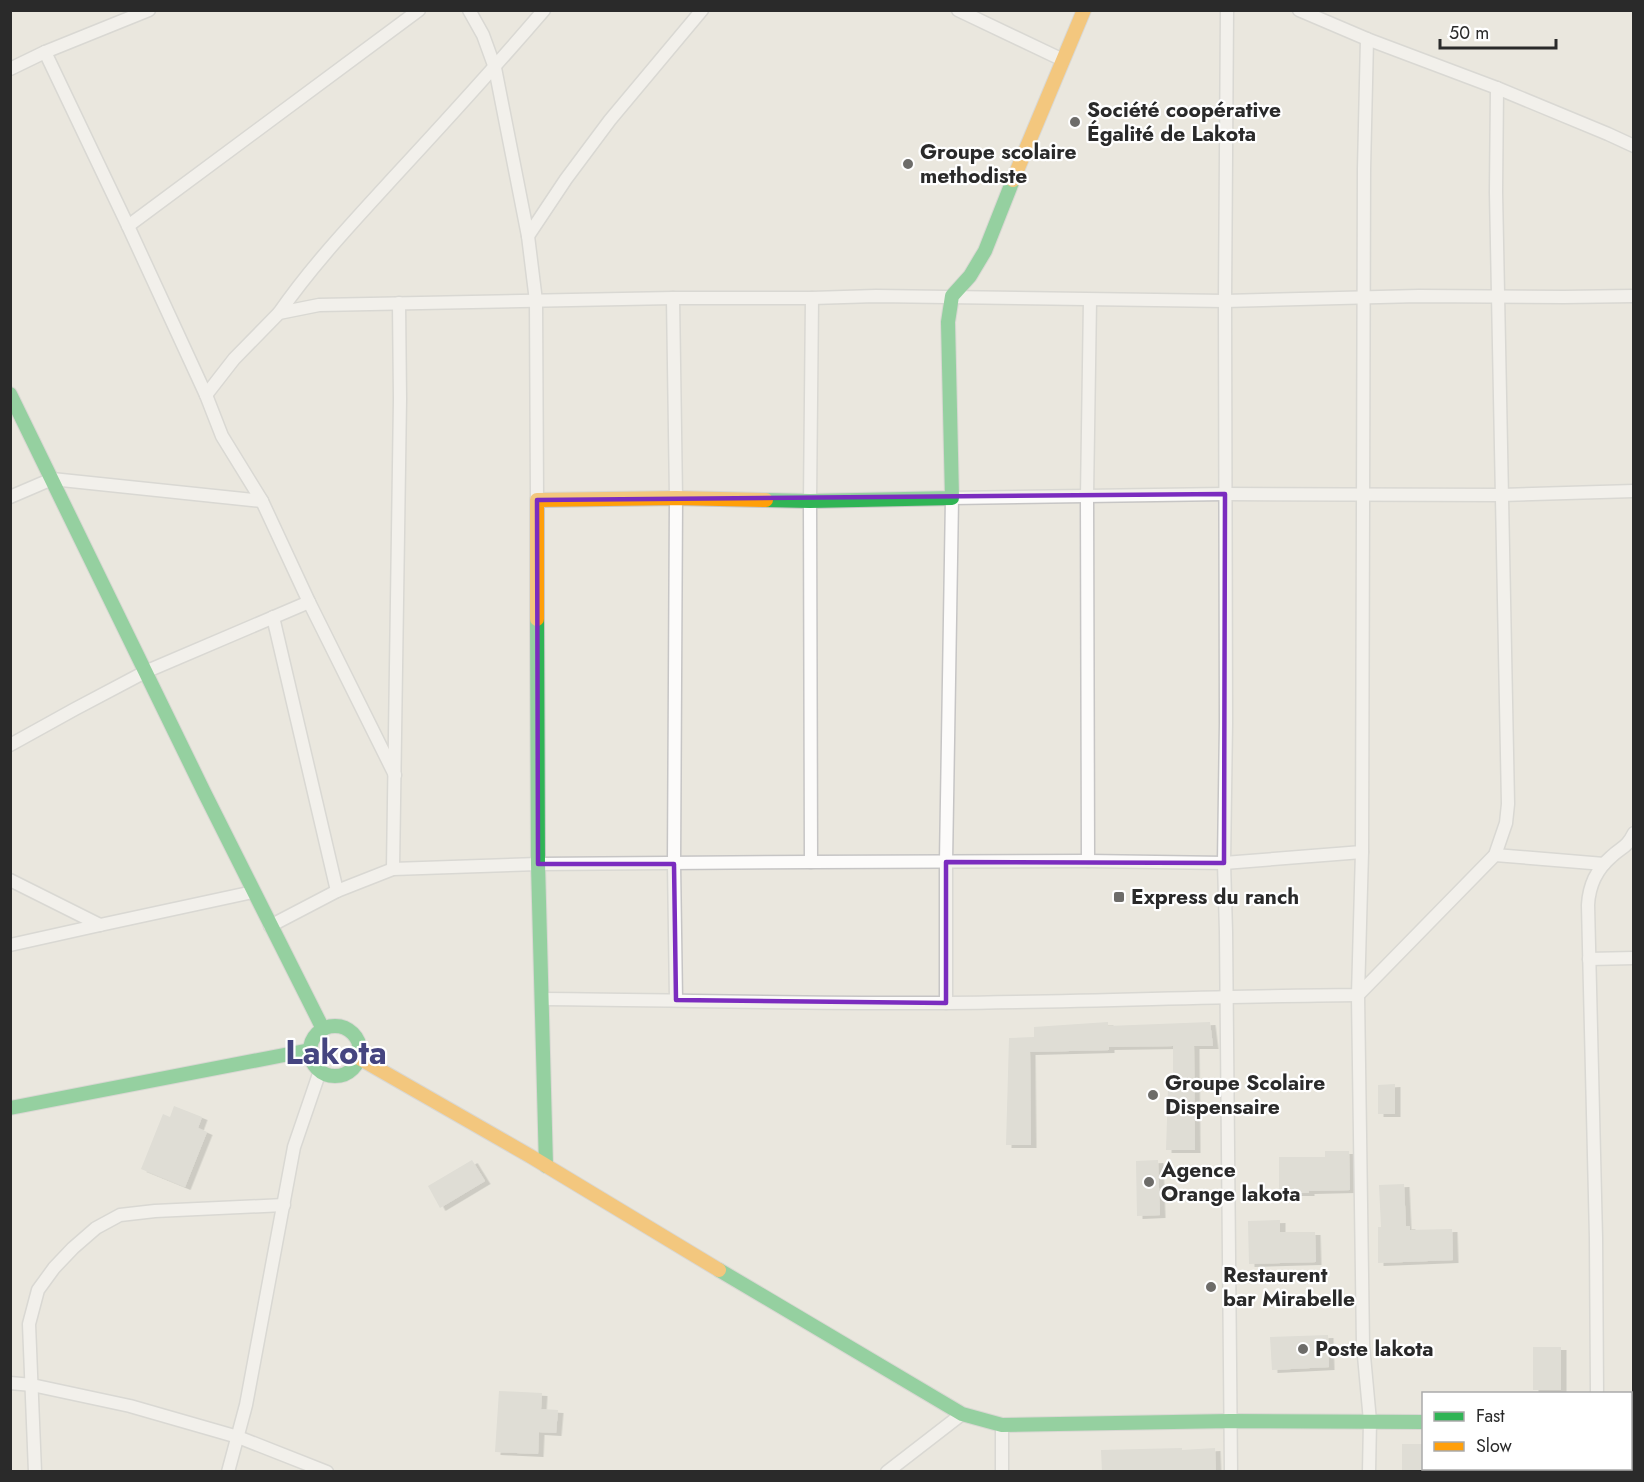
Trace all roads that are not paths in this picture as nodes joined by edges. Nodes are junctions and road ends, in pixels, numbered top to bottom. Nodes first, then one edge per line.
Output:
1 (149, 10) edge
2 (419, 10) edge
3 (469, 10) edge
4 (544, 10) edge
5 (702, 10) edge
6 (958, 10) edge
7 (1084, 10) edge
8 (1227, 10) edge
9 (1299, 10) edge
10 (1367, 39) junction
11 (45, 52) junction
12 (1063, 60) junction
13 (495, 68) junction
14 (10, 69) edge
15 (1497, 88) junction
16 (1634, 146) edge
17 (128, 226) junction
18 (528, 236) junction
19 (952, 296) junction
20 (1498, 296) junction
21 (1634, 296) edge
22 (1364, 297) junction
23 (673, 298) junction
24 (812, 298) junction
25 (1090, 300) junction
26 (537, 301) junction
27 (1225, 301) junction
28 (399, 303) junction
29 (279, 313) junction
30 (10, 394) edge
31 (206, 395) junction
32 (52, 479) junction
33 (1634, 491) edge
34 (1225, 494) junction
35 (1362, 495) junction
36 (1501, 495) junction
37 (10, 496) edge
38 (1087, 496) junction
39 (676, 498) junction
40 (952, 498) junction
41 (537, 500) junction
42 (262, 501) junction
43 (810, 501) junction
44 (309, 602) junction
45 (273, 617) junction
46 (145, 672) junction
47 (11, 743) edge
48 (395, 775) junction
49 (1634, 832) edge
50 (1362, 852) junction
51 (1495, 855) junction
52 (1088, 861) junction
53 (811, 862) junction
54 (946, 862) junction
55 (1224, 863) junction
56 (538, 864) junction
57 (674, 864) junction
58 (1604, 864) junction
59 (393, 869) junction
60 (10, 880) edge
61 (337, 891) junction
62 (253, 892) junction
63 (100, 925) junction
64 (270, 926) junction
65 (10, 945) edge
66 (1634, 958) edge
67 (1589, 959) junction
68 (1358, 995) junction
69 (1226, 998) junction
70 (542, 999) junction
71 (676, 1000) junction
72 (946, 1003) junction
73 (323, 1029) junction
74 (310, 1050) junction
75 (359, 1058) junction
76 (320, 1071) junction
77 (10, 1108) edge
78 (546, 1166) junction
79 (284, 1205) junction
80 (10, 1383) edge
81 (32, 1385) junction
82 (1597, 1392) edge
83 (962, 1414) junction
84 (1230, 1421) junction
85 (1370, 1421) junction
86 (1422, 1422) edge
87 (1002, 1425) junction
88 (238, 1437) junction
89 (35, 1472) edge
90 (228, 1472) edge
91 (327, 1472) edge
92 (887, 1472) edge
93 (1002, 1472) edge
94 (1231, 1472) edge
95 (1370, 1472) edge

1 - 11 street
2 - 17 street
3 - 13 street
4 - 13 street
5 - 18 street
6 - 12 street
7 - 12 main road
8 - 27 street
9 - 10 street
10 - 15 street
10 - 22 street
11 - 14 street
11 - 17 street
12 - 19 main road
13 - 18 street
13 - 29 street
15 - 16 street
15 - 20 street
17 - 31 street
18 - 26 street
19 - 24 street
19 - 25 street
19 - 40 main road
20 - 21 street
20 - 22 street
20 - 36 street
22 - 27 street
22 - 35 street
23 - 24 street
23 - 26 street
23 - 39 street
24 - 43 street
25 - 27 street
25 - 38 street
26 - 28 street
26 - 41 street
27 - 34 street
28 - 29 street
28 - 48 street
29 - 31 street
30 - 32 main road
31 - 42 street
32 - 37 street
32 - 42 street
32 - 46 main road
33 - 36 street
34 - 35 street
34 - 38 street
34 - 55 street
35 - 36 street
35 - 50 street
36 - 51 street
38 - 40 street
38 - 52 street
39 - 41 main road
39 - 43 main road
39 - 57 street
40 - 43 main road
40 - 54 street
41 - 56 main road
42 - 44 street
43 - 53 street
44 - 45 street
44 - 48 street
45 - 46 street
45 - 61 street
46 - 47 street
46 - 62 main road
48 - 59 street
49 - 58 street
50 - 55 street
50 - 68 street
51 - 58 street
51 - 68 street
52 - 54 street
52 - 55 street
53 - 54 street
53 - 57 street
54 - 72 street
55 - 69 street
56 - 57 street
56 - 59 street
56 - 70 main road
57 - 71 street
58 - 67 street
59 - 61 street
60 - 63 street
61 - 64 street
62 - 63 street
62 - 64 main road
63 - 65 street
64 - 73 main road
66 - 67 street
67 - 82 street
68 - 69 street
68 - 85 street
69 - 72 street
69 - 84 street
70 - 71 street
70 - 78 main road
71 - 72 street
73 - 74 main road
73 - 75 main road
74 - 76 main road
74 - 77 main road
75 - 76 main road
75 - 78 main road
76 - 79 street
78 - 83 main road
79 - 81 street
79 - 88 street
80 - 81 street
81 - 88 street
81 - 89 street
83 - 87 main road
83 - 92 street
84 - 85 main road
84 - 87 main road
84 - 94 street
85 - 86 main road
85 - 95 street
87 - 93 street
88 - 90 street
88 - 91 street

